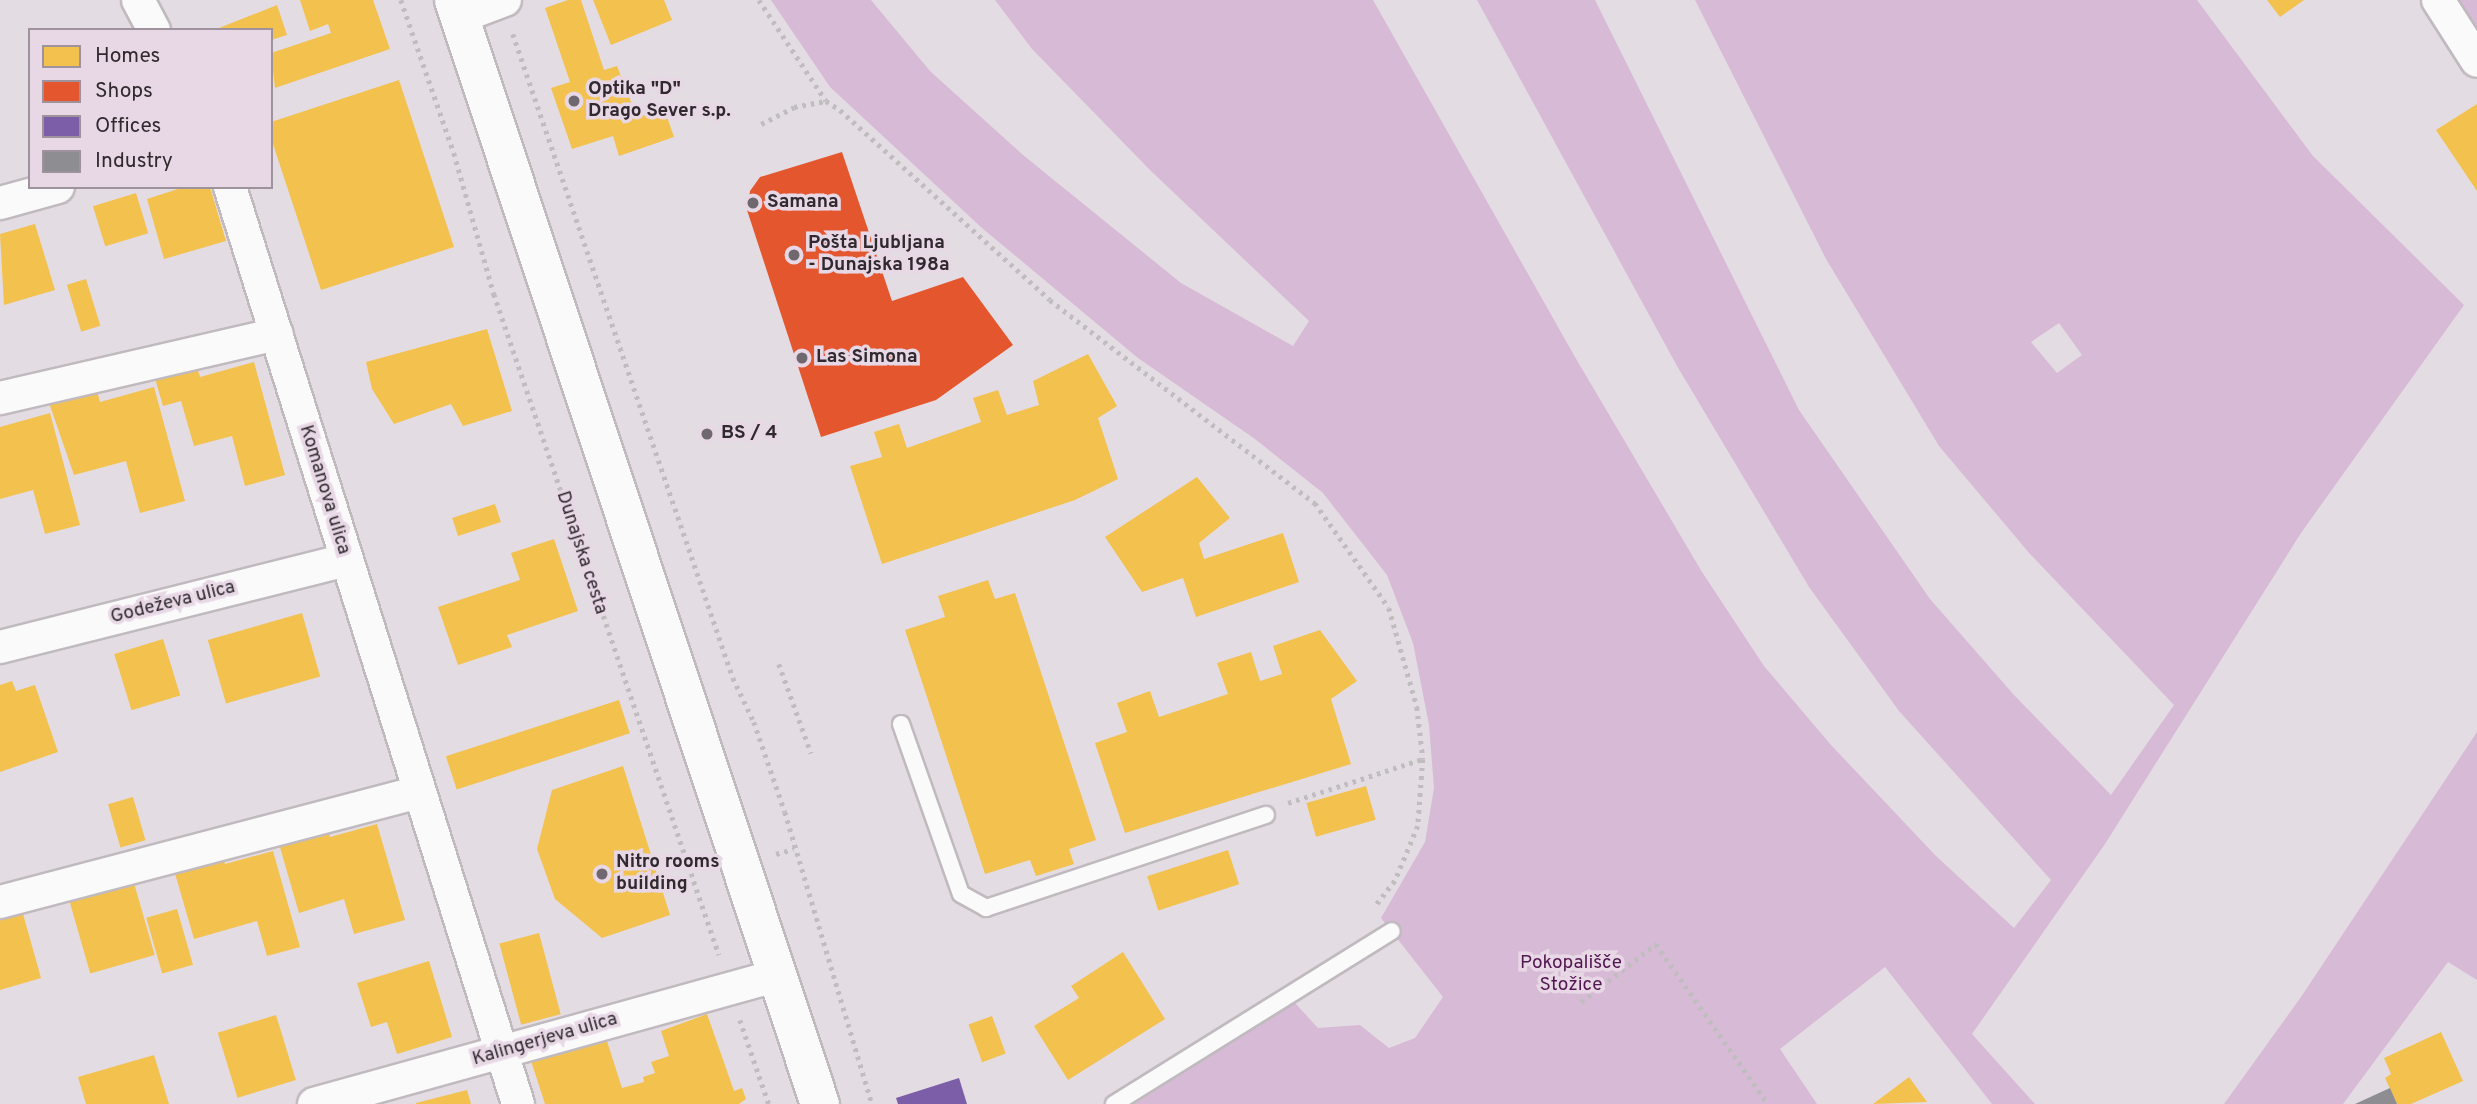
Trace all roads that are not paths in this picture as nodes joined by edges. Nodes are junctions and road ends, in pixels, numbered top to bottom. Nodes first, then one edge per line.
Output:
1 (138, 0) edge
2 (505, 0) edge
3 (2438, 0) edge
4 (457, 8) edge
5 (154, 28) edge
6 (2477, 61) edge
7 (51, 189) edge
8 (231, 189) edge
9 (0, 203) edge
10 (276, 334) junction
11 (0, 398) edge
12 (346, 560) junction
13 (0, 647) edge
14 (901, 724) dead end
15 (419, 792) junction
16 (1266, 815) road end
17 (0, 902) edge
18 (1392, 931) dead end
19 (776, 976) junction
20 (503, 1052) junction
21 (314, 1104) edge
22 (518, 1104) edge
23 (820, 1104) edge
24 (1114, 1104) edge

1 - 5 street
2 - 4 street
3 - 6 street
4 - 19 main road
7 - 9 street
8 - 10 street, Komanova ulica
10 - 11 street
10 - 12 street, Komanova ulica
12 - 13 street, Godeževa ulica
12 - 15 street, Komanova ulica
14 - 16 lane
15 - 17 street
15 - 20 street, Komanova ulica
18 - 24 lane
19 - 20 street, Kalingerjeva ulica
19 - 23 main road
20 - 21 street, Kalingerjeva ulica
20 - 22 street, Komanova ulica

